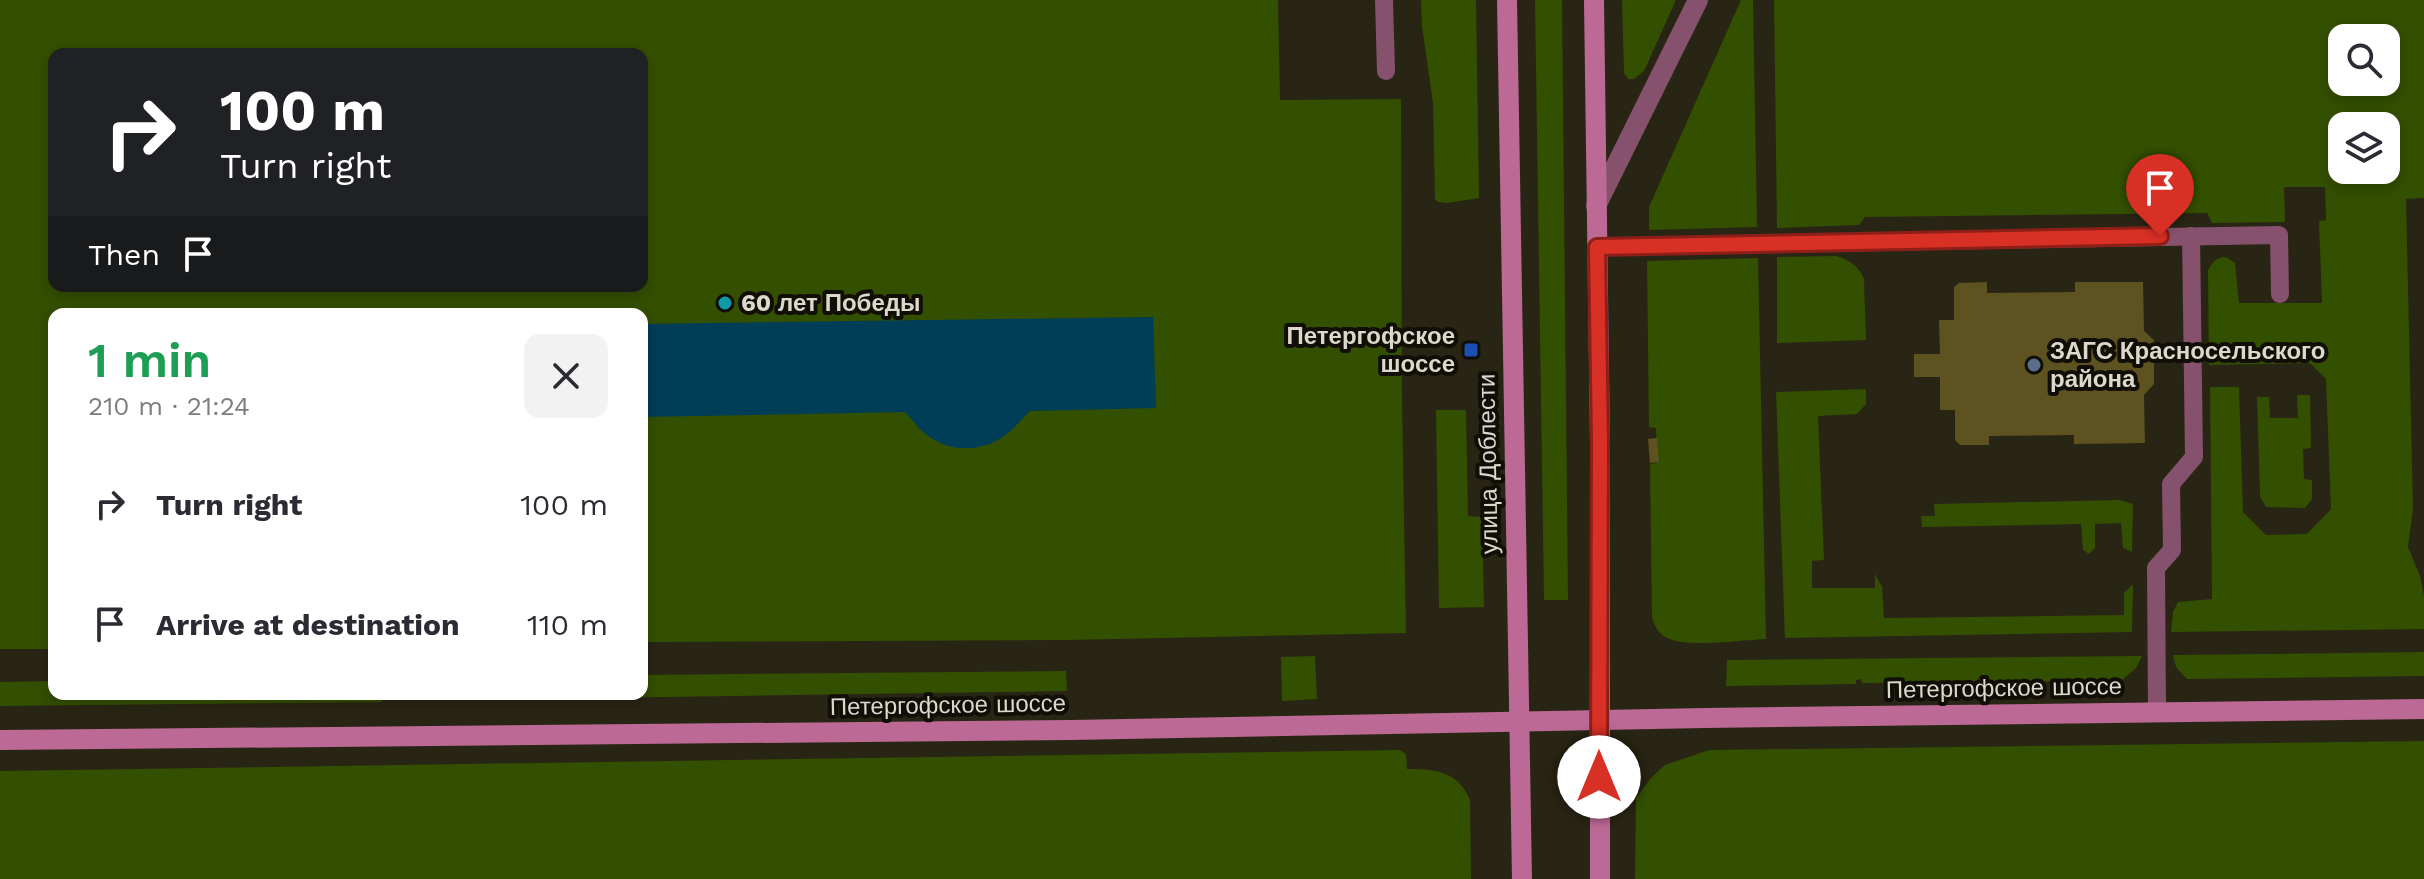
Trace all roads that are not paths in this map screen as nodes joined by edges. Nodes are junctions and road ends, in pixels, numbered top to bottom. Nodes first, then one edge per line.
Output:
1 (1384, 0) edge
2 (1507, 0) edge
3 (1594, 0) edge
4 (1698, 0) edge
5 (1386, 71) dead end
6 (1596, 206) junction
7 (2191, 236) junction
8 (1597, 247) junction
9 (2280, 294) dead end
10 (2424, 709) edge
11 (2157, 712) junction
12 (1599, 720) junction
13 (1519, 722) junction
14 (0, 740) edge
15 (1522, 879) edge
16 (1600, 879) edge

1 - 5 lane
2 - 13 street, улица Доблести
3 - 6 street
4 - 6 street
6 - 8 street
7 - 8 lane
7 - 9 lane
7 - 11 lane
8 - 12 street
10 - 11 street, Петергофское шоссе
11 - 12 street, Петергофское шоссе
12 - 13 street, Петергофское шоссе
12 - 16 street
13 - 14 street, Петергофское шоссе
13 - 15 street, улица Доблести

